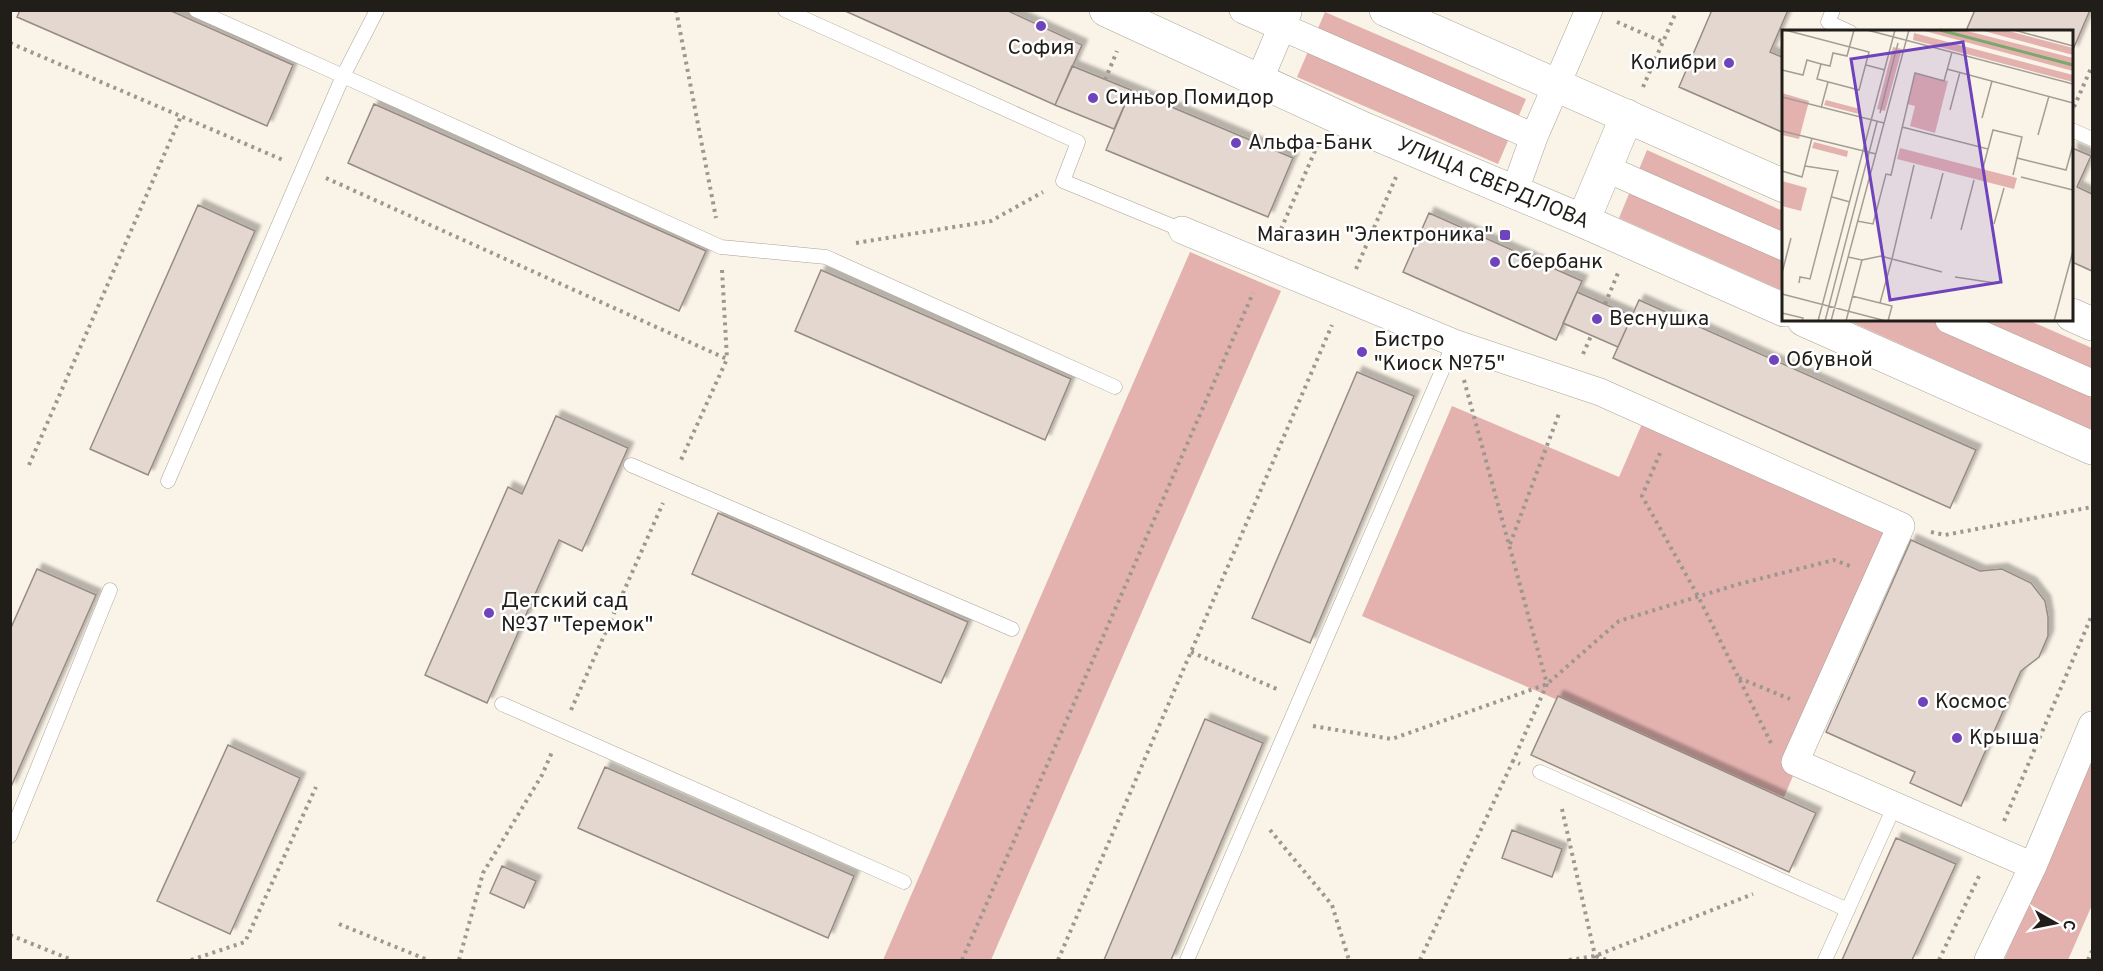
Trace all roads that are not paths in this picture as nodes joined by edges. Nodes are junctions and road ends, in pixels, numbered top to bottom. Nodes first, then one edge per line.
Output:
1 (196, 10) edge
2 (377, 10) edge
3 (785, 10) edge
4 (1106, 10) edge
5 (1243, 10) edge
6 (1386, 10) edge
7 (1833, 10) edge
8 (1589, 11) edge
9 (1284, 19) edge
10 (1846, 30) edge
11 (343, 76) junction
12 (1259, 81) junction
13 (1558, 85) junction
14 (1635, 102) junction
15 (2073, 130) edge
16 (1534, 136) junction
17 (2092, 139) edge
18 (1605, 168) junction
19 (1782, 185) edge
20 (1514, 193) junction
21 (1583, 221) junction
22 (1182, 230) joint
23 (1782, 246) edge
24 (1782, 309) edge
25 (2073, 315) edge
26 (1806, 321) edge
27 (1951, 321) edge
28 (2092, 324) edge
29 (1454, 342) junction
30 (2092, 383) edge
31 (1115, 387) dead end
32 (2092, 448) edge
33 (631, 465) dead end
34 (168, 481) dead end
35 (110, 590) dead end
36 (1012, 629) dead end
37 (502, 704) dead end
38 (2092, 725) edge
39 (1540, 772) road end
40 (1895, 805) junction
41 (10, 836) edge
42 (2033, 866) junction
43 (904, 882) dead end
44 (1848, 910) junction
45 (1186, 960) edge
46 (1826, 960) edge
47 (1988, 960) edge

1 - 11 lane
2 - 11 lane
3 - 22 lane
4 - 12 street, УЛИЦА СВЕРДЛОВА
5 - 9 street
6 - 13 street
7 - 10 lane
8 - 13 street
9 - 12 street
9 - 16 street
11 - 31 lane
11 - 34 lane
12 - 20 street, УЛИЦА СВЕРДЛОВА
13 - 14 street
13 - 16 street
14 - 18 street
14 - 19 street
15 - 17 lane
16 - 20 street
18 - 21 street
18 - 23 street
20 - 21 street, УЛИЦА СВЕРДЛОВА
21 - 24 street, УЛИЦА СВЕРДЛОВА
22 - 29 street
25 - 28 street
26 - 32 street
27 - 30 street
29 - 40 street
29 - 45 lane
33 - 36 lane
35 - 41 lane
37 - 43 lane
38 - 42 street
39 - 44 lane
40 - 42 street
40 - 44 lane
42 - 47 street
44 - 46 lane

